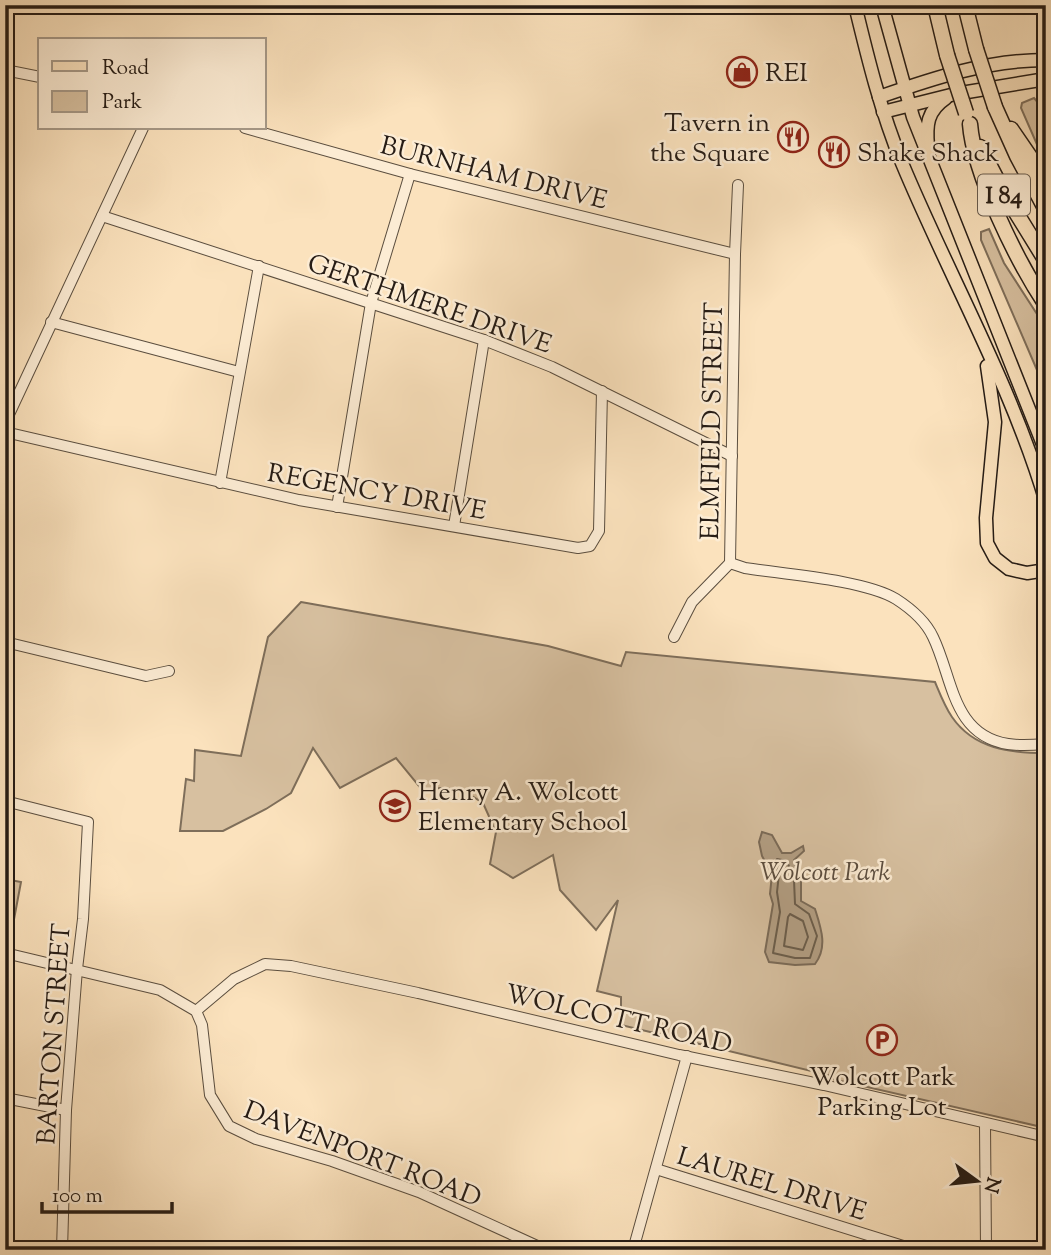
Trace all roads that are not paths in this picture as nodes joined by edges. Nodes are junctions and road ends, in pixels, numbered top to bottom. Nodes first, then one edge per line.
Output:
1 (855, 5) edge
2 (882, 5) edge
3 (935, 5) edge
4 (965, 5) edge
5 (1046, 60) edge
6 (5, 70) edge
7 (38, 76) edge
8 (1046, 79) edge
9 (903, 88) junction
10 (955, 93) junction
11 (879, 97) junction
12 (909, 105) junction
13 (997, 110) junction
14 (883, 112) junction
15 (968, 118) junction
16 (142, 130) edge
17 (251, 130) edge
18 (932, 167) junction
19 (410, 174) junction
20 (1046, 180) edge
21 (738, 185) dead end
22 (1046, 210) edge
23 (102, 216) junction
24 (735, 254) junction
25 (1046, 261) edge
26 (259, 266) junction
27 (371, 303) junction
28 (1046, 305) edge
29 (51, 323) junction
30 (484, 340) junction
31 (983, 341) junction
32 (239, 372) junction
33 (603, 391) junction
34 (5, 423) edge
35 (5, 432) edge
36 (1046, 452) edge
37 (732, 456) junction
38 (220, 483) junction
39 (1046, 502) edge
40 (337, 507) junction
41 (454, 526) junction
42 (730, 563) junction
43 (1046, 570) edge
44 (674, 637) dead end
45 (5, 642) edge
46 (169, 671) dead end
47 (1046, 744) edge
48 (5, 801) edge
49 (5, 953) edge
50 (77, 970) junction
51 (196, 1011) junction
52 (687, 1056) junction
53 (5, 1098) edge
54 (66, 1110) junction
55 (985, 1124) junction
56 (1046, 1137) edge
57 (656, 1169) junction
58 (62, 1250) edge
59 (546, 1250) edge
60 (633, 1250) edge
61 (916, 1250) edge
62 (986, 1250) edge

1 - 11 main road
2 - 9 main road
3 - 15 highway, I 84, bridge
4 - 13 highway, I 84, bridge
5 - 9 main road
6 - 7 street
8 - 10 main road
9 - 11 main road
9 - 12 main road
10 - 12 main road
10 - 18 main road
11 - 14 main road
12 - 14 main road
12 - 18 main road
13 - 20 highway
13 - 22 highway, I 84
14 - 31 main road
15 - 25 highway, I 84
15 - 28 highway
16 - 23 street
17 - 19 street, BURNHAM DRIVE
18 - 36 main road
19 - 24 street, BURNHAM DRIVE
19 - 27 street
21 - 24 street, ELMFIELD STREET
23 - 26 street, GERTHMERE DRIVE
23 - 29 street
24 - 37 street, ELMFIELD STREET
26 - 27 street, GERTHMERE DRIVE
26 - 32 street
27 - 30 street, GERTHMERE DRIVE
27 - 40 street
29 - 32 street
29 - 34 street
30 - 33 street, GERTHMERE DRIVE
30 - 41 street
31 - 39 main road
31 - 43 main road
32 - 38 street
33 - 37 street, GERTHMERE DRIVE
33 - 41 street, REGENCY DRIVE
35 - 38 street, REGENCY DRIVE
37 - 42 street, ELMFIELD STREET
38 - 40 street, REGENCY DRIVE
40 - 41 street, REGENCY DRIVE
42 - 44 street, ELMFIELD STREET
42 - 47 street
45 - 46 street
48 - 50 street, BARTON STREET
49 - 50 street
50 - 51 street
50 - 54 street, BARTON STREET
51 - 52 street, WOLCOTT ROAD
51 - 59 street, DAVENPORT ROAD
52 - 55 street, WOLCOTT ROAD
52 - 57 street
53 - 54 street
54 - 58 street, BARTON STREET
55 - 56 street, WOLCOTT ROAD
55 - 62 street
57 - 60 street
57 - 61 street, LAUREL DRIVE

